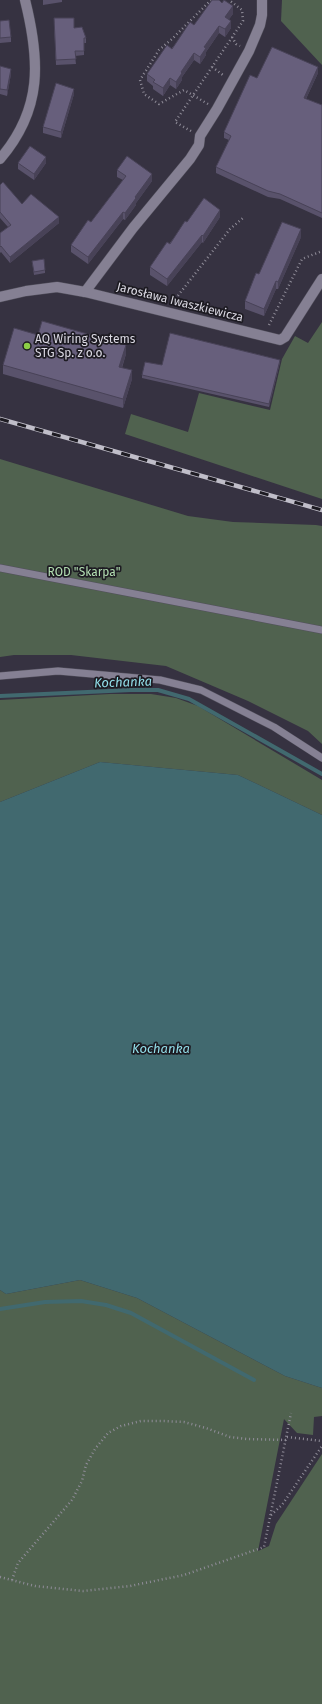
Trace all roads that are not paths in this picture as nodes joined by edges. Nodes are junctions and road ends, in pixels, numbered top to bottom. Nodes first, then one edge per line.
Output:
1 (25, 0) edge
2 (262, 0) edge
3 (0, 159) edge
4 (322, 279) edge
5 (85, 292) junction
6 (0, 297) edge
7 (0, 568) edge
8 (322, 630) edge
9 (0, 676) edge
10 (322, 758) edge

1 - 3 street
2 - 5 street
4 - 5 street, Jarosława Iwaszkiewicza
5 - 6 street, Jarosława Iwaszkiewicza
7 - 8 lane
9 - 10 lane

